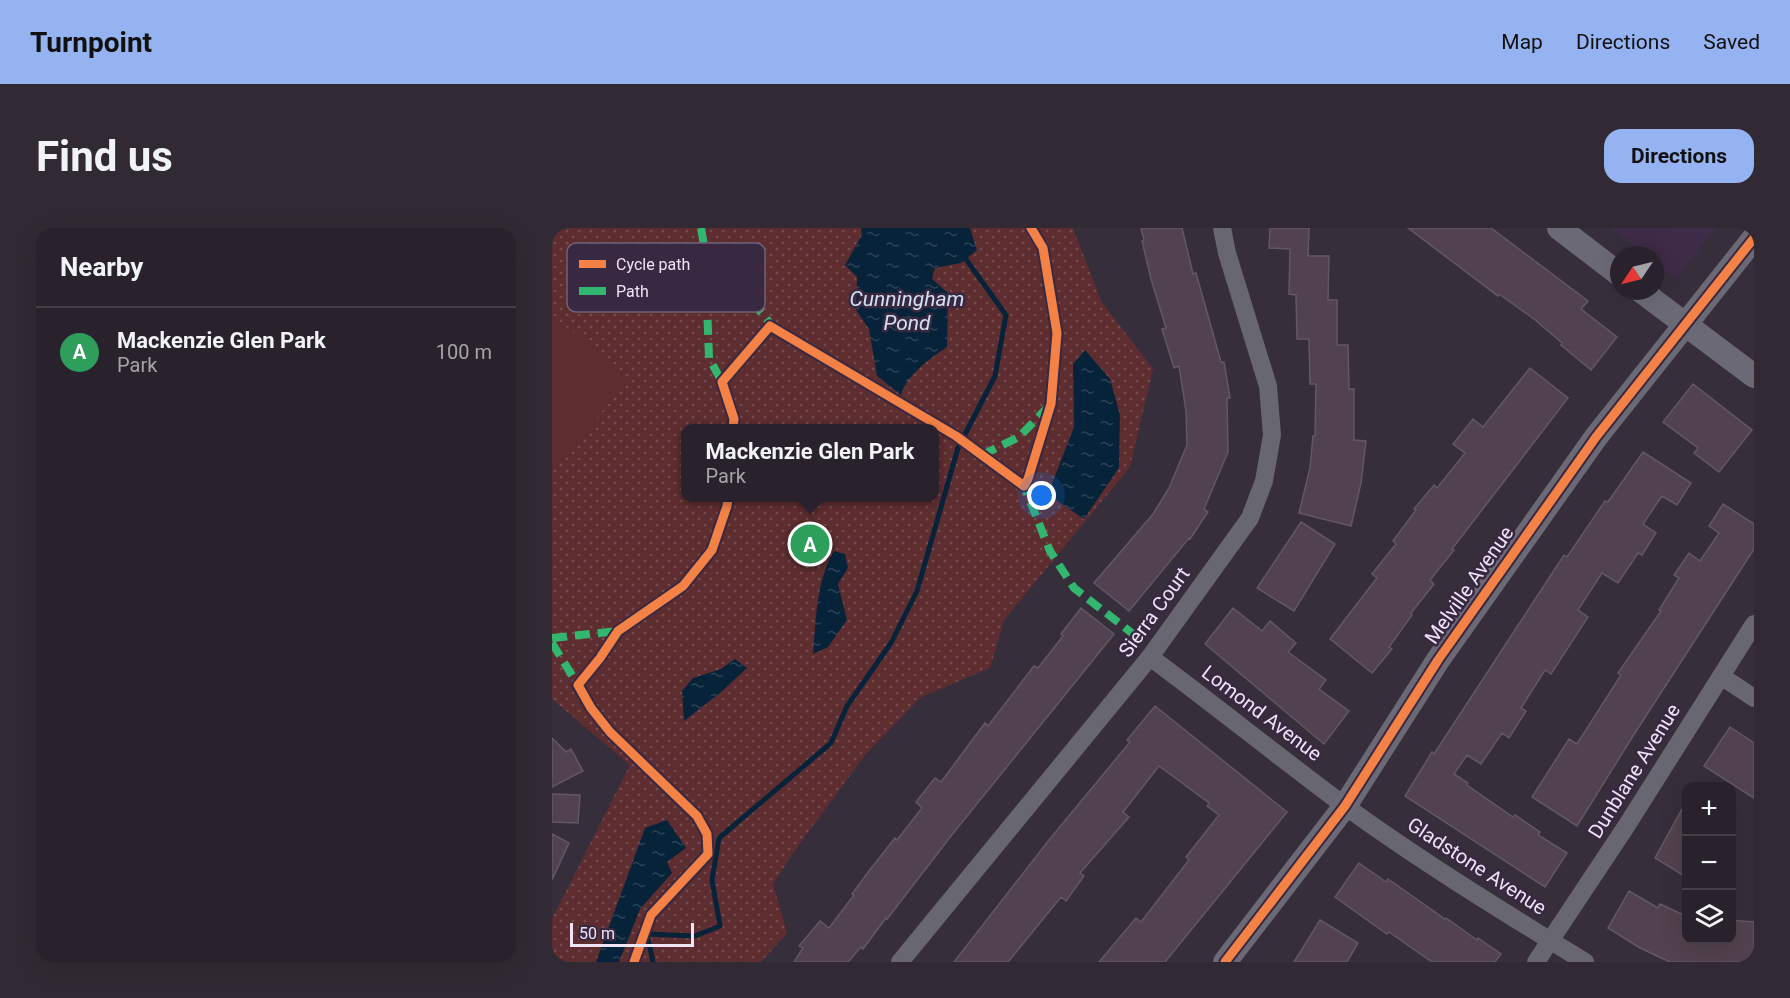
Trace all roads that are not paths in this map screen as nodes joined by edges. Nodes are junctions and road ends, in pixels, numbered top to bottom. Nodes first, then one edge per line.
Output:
1 (1222, 228) edge
2 (1559, 228) edge
3 (1754, 238) edge
4 (1610, 267) edge
5 (1653, 300) edge
6 (1684, 324) junction
7 (1754, 376) edge
8 (1754, 624) edge
9 (1150, 657) junction
10 (1721, 676) junction
11 (1754, 698) edge
12 (1346, 806) junction
13 (1550, 940) junction
14 (900, 962) edge
15 (1225, 962) edge
16 (1536, 962) edge
17 (1585, 962) edge

1 - 9 street, Sierra Court
2 - 4 street
3 - 6 street, Melville Avenue
5 - 6 street
6 - 7 street
6 - 12 street, Melville Avenue
8 - 10 street, Dunblane Avenue
9 - 12 street, Lomond Avenue
9 - 14 street, Sierra Court
10 - 11 street
10 - 13 street, Dunblane Avenue
12 - 13 street, Gladstone Avenue
12 - 15 street, Melville Avenue
13 - 16 street, Dunblane Avenue
13 - 17 street, Gladstone Avenue

